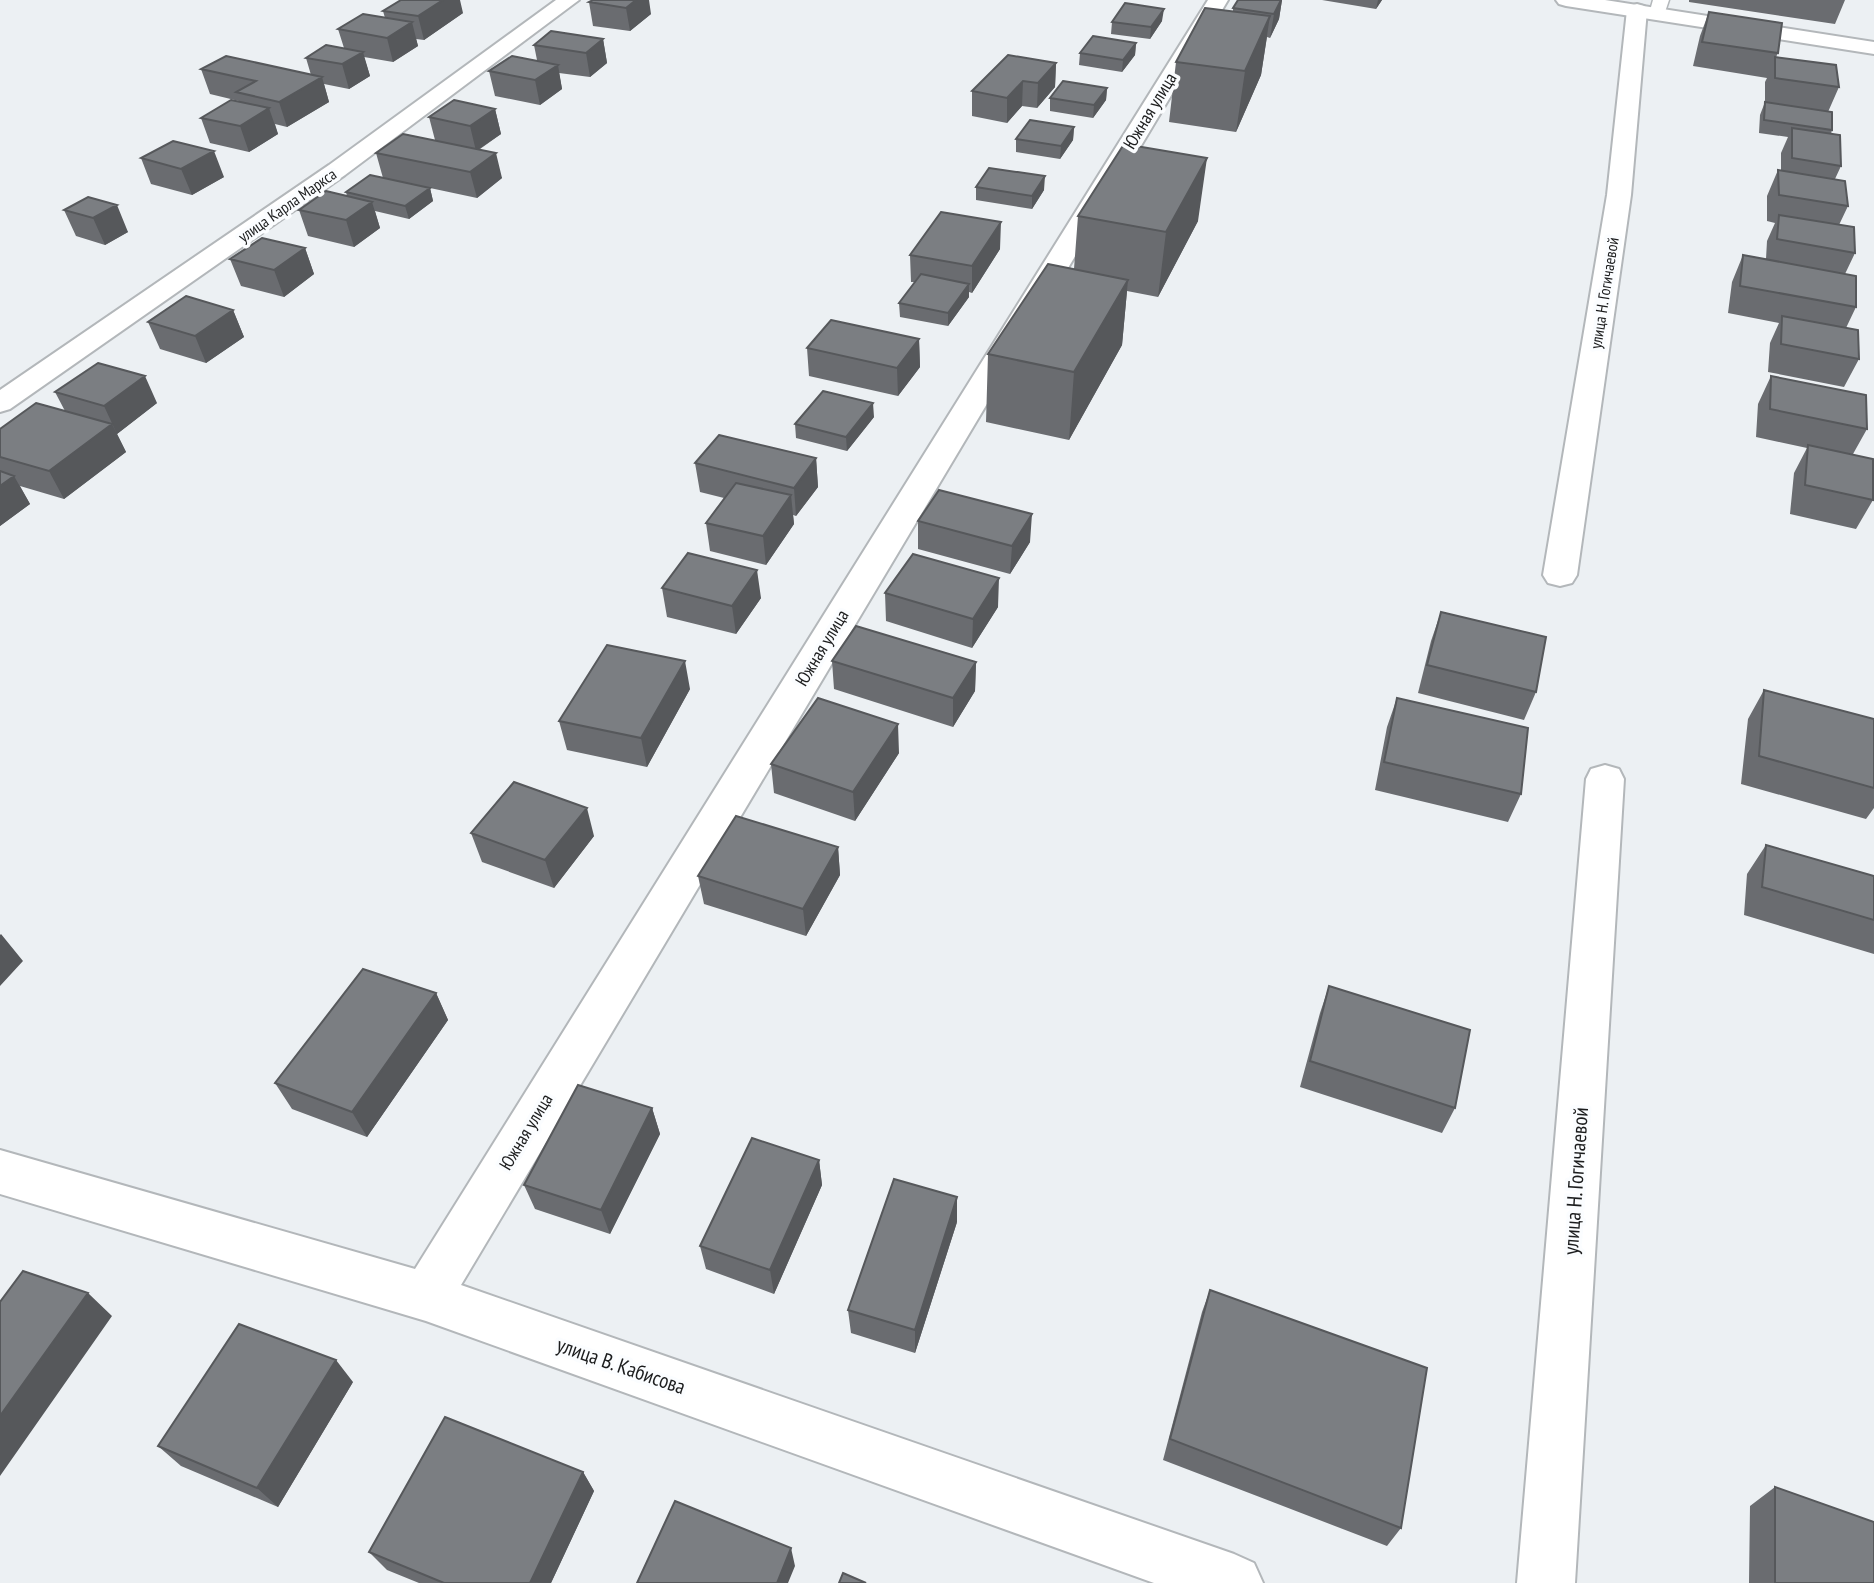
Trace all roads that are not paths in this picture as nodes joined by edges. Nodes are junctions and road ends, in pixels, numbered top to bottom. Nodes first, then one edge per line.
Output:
1 (569, 0) edge
2 (1218, 0) edge
3 (1566, 0) edge
4 (1652, 8) edge
5 (1874, 48) edge
6 (0, 403) edge
7 (1560, 575) dead end
8 (1605, 779) dead end
9 (0, 1172) edge
10 (426, 1297) junction
11 (1234, 1583) edge
12 (1546, 1583) edge

1 - 6 street, улица Карла Маркса
2 - 10 street, Южная улица
3 - 4 street
4 - 5 street
4 - 7 street, улица Н. Гогичаевой
8 - 12 street, улица Н. Гогичаевой
9 - 10 street, улица В. Кабисова
10 - 11 street, улица В. Кабисова

